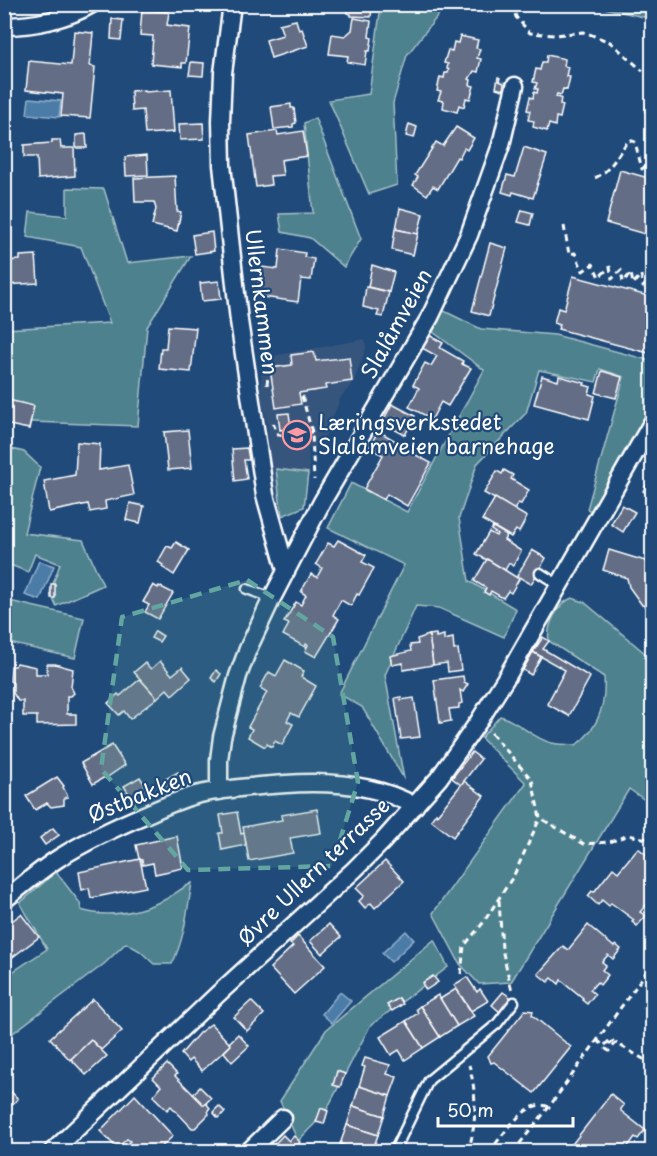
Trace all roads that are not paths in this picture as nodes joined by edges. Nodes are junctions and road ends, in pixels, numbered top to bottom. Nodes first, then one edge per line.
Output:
1 (92, 4) edge
2 (232, 4) edge
3 (4, 26) edge
4 (515, 86) dead end
5 (652, 423) edge
6 (286, 570) junction
7 (540, 573) dead end
8 (559, 585) junction
9 (247, 590) dead end
10 (272, 598) junction
11 (219, 791) junction
12 (415, 806) junction
13 (4, 900) edge
14 (514, 1002) road end
15 (284, 1118) dead end
16 (52, 1152) edge
17 (248, 1152) edge
18 (394, 1152) edge

1 - 3 street
2 - 6 street, Ullernkammen
4 - 6 street, Slalåmveien
5 - 8 street, Øvre Ullern terrasse
6 - 10 street
7 - 8 lane
8 - 12 street, Øvre Ullern terrasse
9 - 10 lane
10 - 11 street
11 - 12 street, Østbakken
11 - 13 street, Østbakken
12 - 16 street, Øvre Ullern terrasse
14 - 18 lane
15 - 17 street

